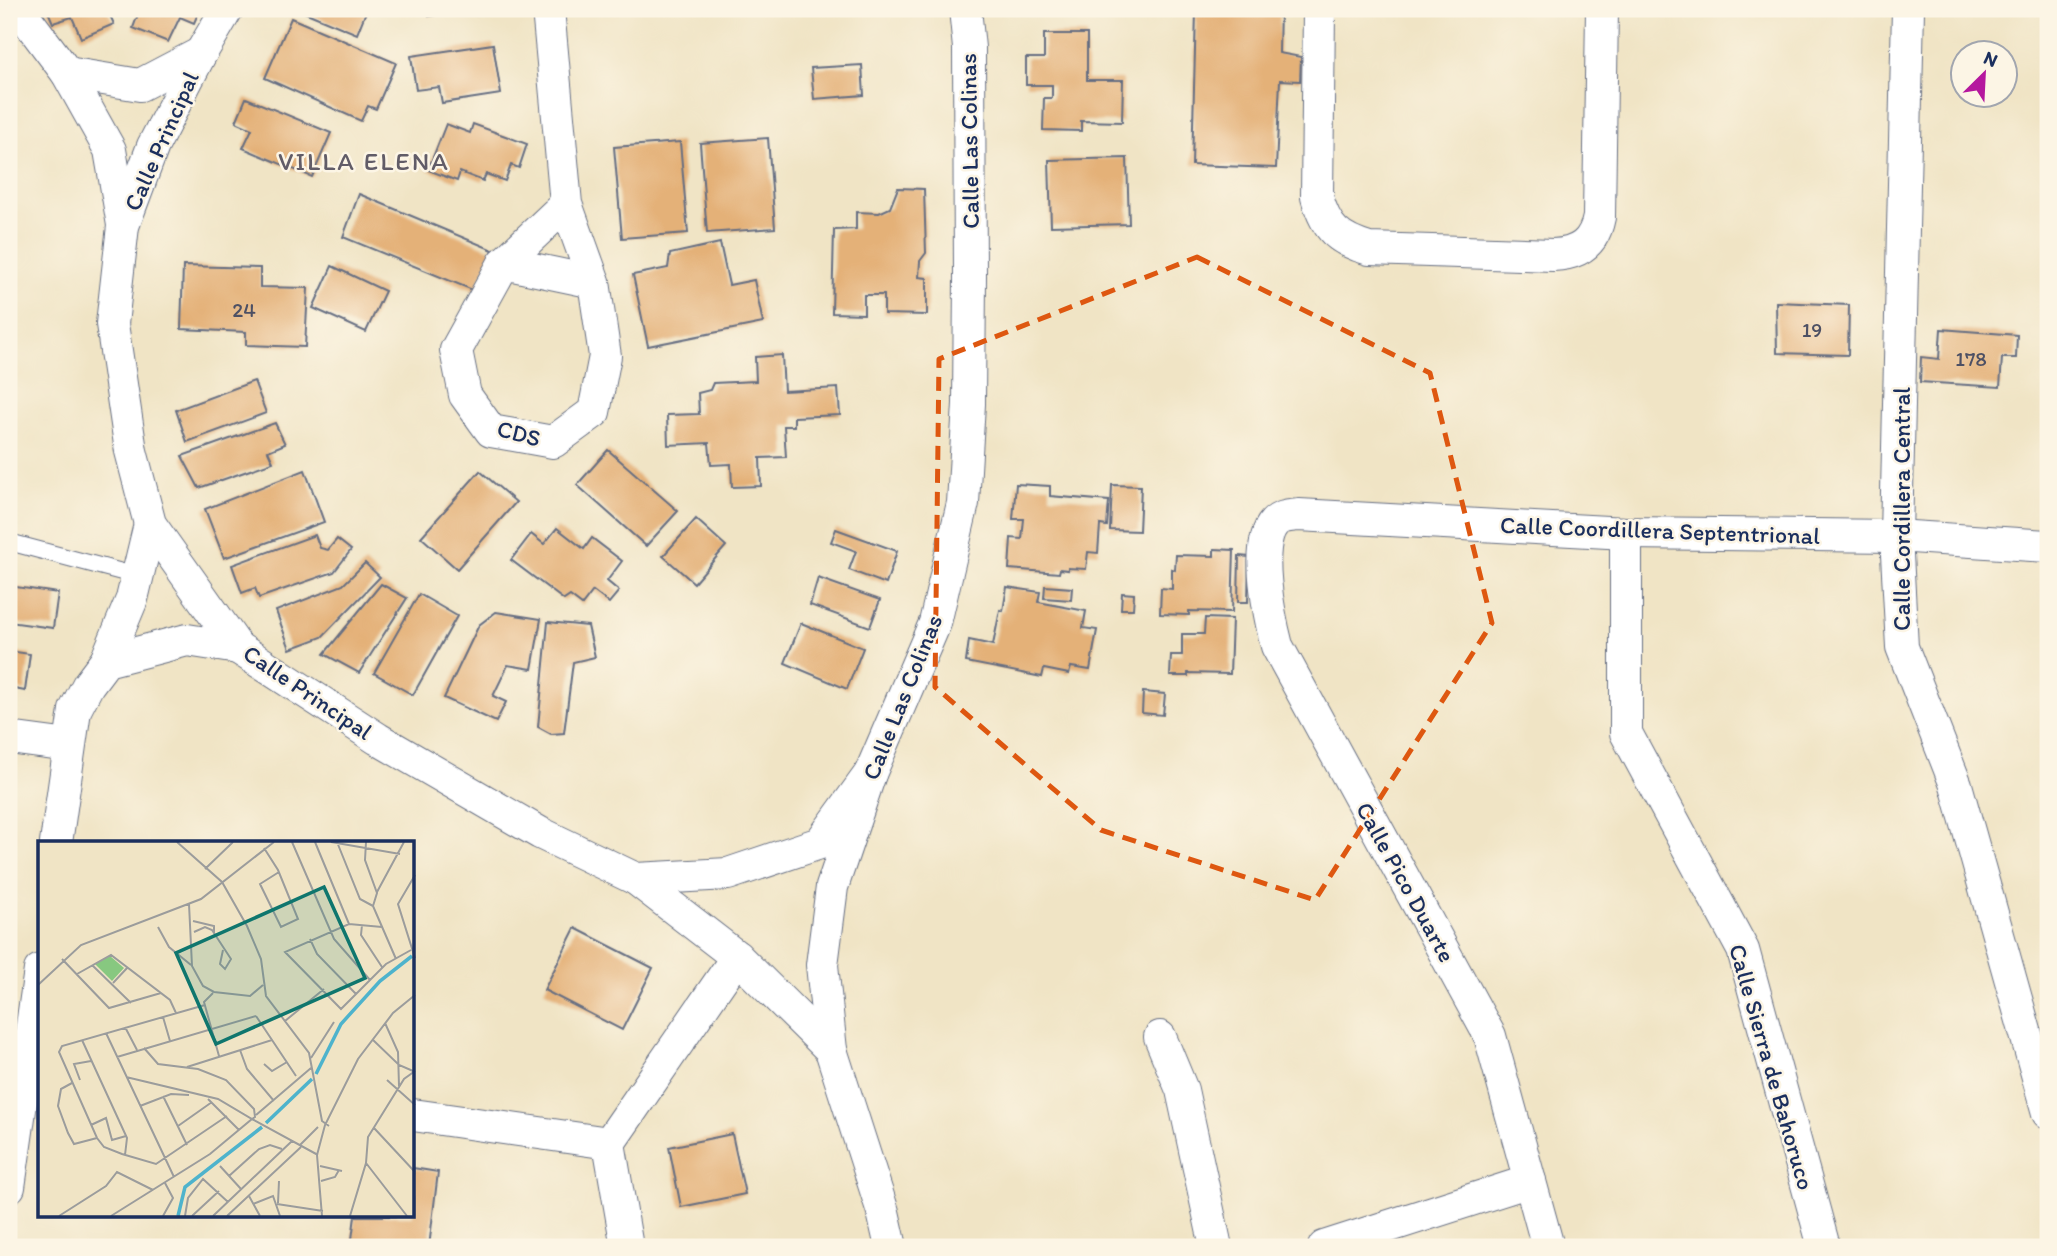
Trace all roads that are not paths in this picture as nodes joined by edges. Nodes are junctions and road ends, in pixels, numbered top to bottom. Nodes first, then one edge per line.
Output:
1 (19, 9) edge
2 (227, 9) edge
3 (548, 9) edge
4 (965, 9) edge
5 (1319, 9) edge
6 (1602, 9) edge
7 (1908, 9) edge
8 (201, 53) junction
9 (67, 73) junction
10 (566, 204) junction
11 (123, 226) junction
12 (504, 263) junction
13 (594, 282) junction
14 (1273, 523) joint
15 (150, 524) junction
16 (1626, 533) junction
17 (1896, 536) junction
18 (9, 542) edge
19 (2048, 546) edge
20 (137, 576) junction
21 (238, 648) junction
22 (106, 661) junction
23 (9, 738) edge
24 (69, 746) junction
25 (870, 774) junction
26 (57, 841) edge
27 (636, 879) junction
28 (737, 957) junction
29 (38, 983) edge
30 (1160, 1037) dead end
31 (831, 1050) junction
32 (26, 1060) edge
33 (2048, 1113) edge
34 (415, 1115) edge
35 (609, 1143) junction
36 (1530, 1181) junction
37 (9, 1187) edge
38 (627, 1247) edge
39 (891, 1247) edge
40 (1216, 1247) edge
41 (1324, 1247) edge
42 (1548, 1247) edge
43 (1824, 1247) edge

1 - 9 street
2 - 8 street, Calle Principal
3 - 10 street, CDS
4 - 25 street, Calle Las Colinas
5 - 6 street
7 - 17 street, Calle Cordillera Central
8 - 9 street
8 - 11 street, Calle Principal
9 - 11 street
10 - 12 street, CDS
10 - 13 street, CDS
11 - 15 street, Calle Principal
12 - 13 street
12 - 13 street, CDS
14 - 16 street, Calle Coordillera Septentrional
14 - 36 street, Calle Pico Duarte
15 - 20 street
15 - 21 street, Calle Principal
16 - 17 street, Calle Coordillera Septentrional
16 - 43 street, Calle Sierra de Bahoruco
17 - 19 street, Calle Coordillera Septentrional
17 - 33 street, Calle Cordillera Central
18 - 20 lane
20 - 22 street
21 - 22 street
21 - 27 street, Calle Principal
22 - 24 street
23 - 24 street
24 - 26 street
25 - 27 street, Calle Principal
25 - 31 street, Calle Las Colinas
27 - 28 street
28 - 31 street
28 - 35 street
29 - 32 street
30 - 40 street
31 - 39 street, Calle Las Colinas
32 - 37 street
34 - 35 street
35 - 38 street
36 - 41 street
36 - 42 street, Calle Pico Duarte

